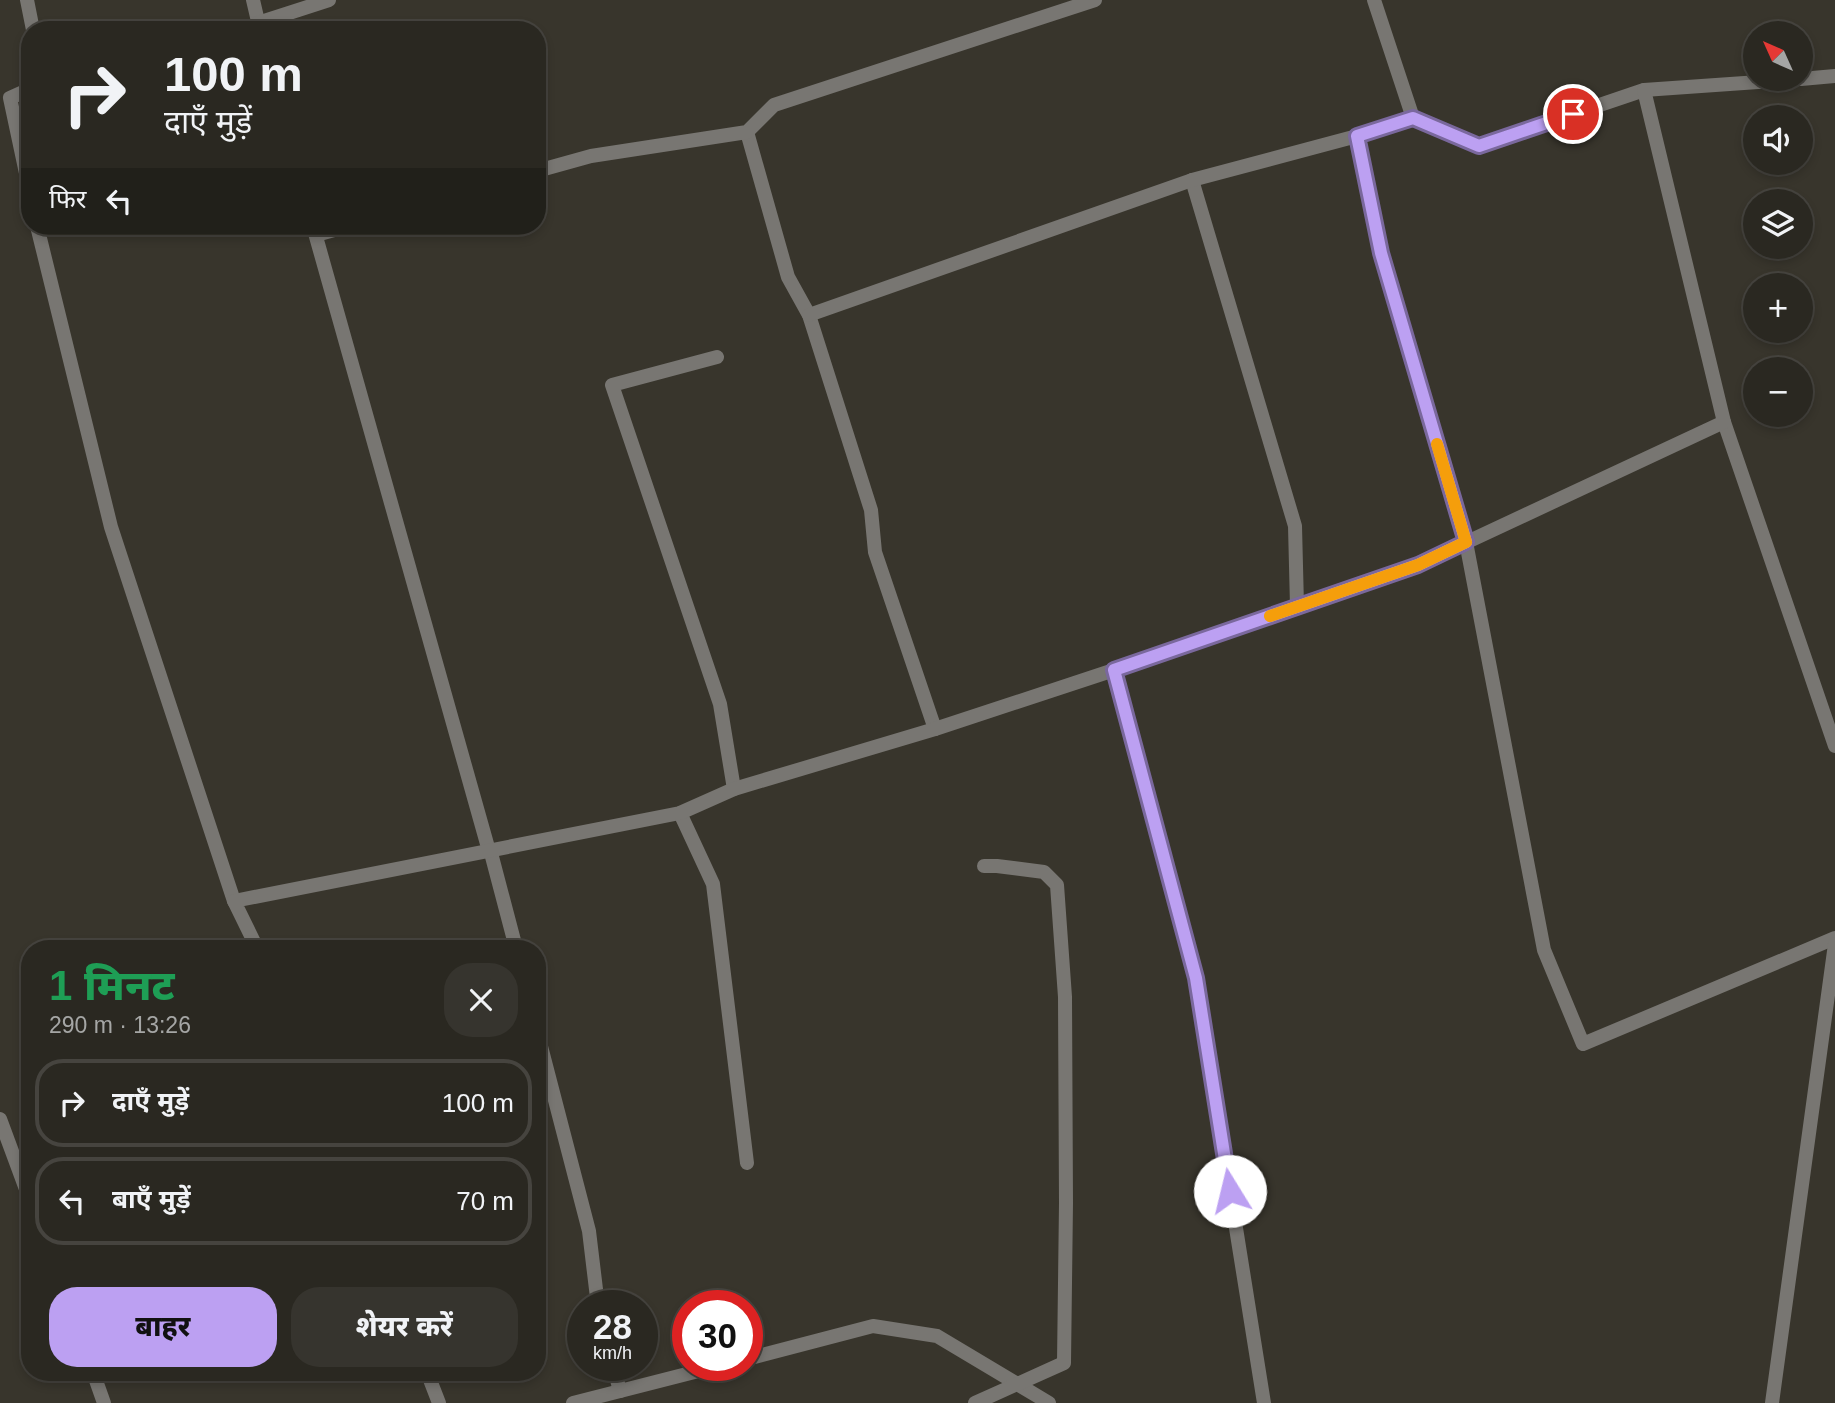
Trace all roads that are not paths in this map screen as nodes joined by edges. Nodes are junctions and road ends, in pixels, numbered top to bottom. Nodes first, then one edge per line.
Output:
1 (27, 0) edge
2 (253, 0) edge
3 (328, 0) edge
4 (1095, 0) edge
5 (1374, 0) edge
6 (31, 21) edge
7 (258, 21) edge
8 (272, 21) edge
9 (1835, 76) edge
10 (1813, 78) edge
11 (1743, 83) edge
12 (1644, 90) junction
13 (21, 93) edge
14 (1413, 118) junction
15 (747, 132) junction
16 (1357, 136) junction
17 (21, 150) edge
18 (546, 168) edge
19 (1192, 180) junction
20 (39, 235) edge
21 (315, 235) edge
22 (809, 315) junction
23 (717, 357) dead end
24 (1724, 422) junction
25 (1466, 542) junction
26 (1297, 606) junction
27 (1114, 670) junction
28 (935, 729) junction
29 (1835, 746) edge
30 (734, 789) junction
31 (680, 813) junction
32 (489, 850) junction
33 (984, 866) dead end
34 (234, 901) junction
35 (1835, 937) edge
36 (253, 940) edge
37 (514, 940) edge
38 (1835, 944) edge
39 (546, 1066) edge
40 (0, 1121) edge
41 (747, 1163) dead end
42 (21, 1176) edge
43 (596, 1290) edge
44 (763, 1355) edge
45 (672, 1378) edge
46 (96, 1381) edge
47 (431, 1381) edge
48 (617, 1381) edge
49 (1017, 1385) junction
50 (620, 1391) junction
51 (104, 1403) edge
52 (439, 1403) edge
53 (573, 1403) edge
54 (975, 1403) edge
55 (1049, 1403) edge
56 (1264, 1403) edge
57 (1772, 1403) edge

1 - 6 street
2 - 7 street
3 - 8 street
4 - 15 street
5 - 14 street
9 - 10 street
11 - 12 street
12 - 14 street
12 - 24 street
13 - 17 street
14 - 16 street
15 - 18 street
15 - 22 street
16 - 19 street
16 - 25 street
19 - 22 street
19 - 26 street
20 - 34 street
21 - 32 street
22 - 28 street
23 - 30 street
24 - 25 street
24 - 29 street
25 - 26 street
25 - 35 street
26 - 27 street
27 - 28 street
27 - 56 street
28 - 30 street
30 - 31 street
31 - 32 street
31 - 41 street
32 - 34 street
32 - 37 street
33 - 49 street
34 - 36 street
38 - 57 street
39 - 43 street
40 - 42 street
44 - 49 street
45 - 50 street
46 - 51 street
47 - 52 street
48 - 50 street
49 - 54 street
49 - 55 street
50 - 53 street

